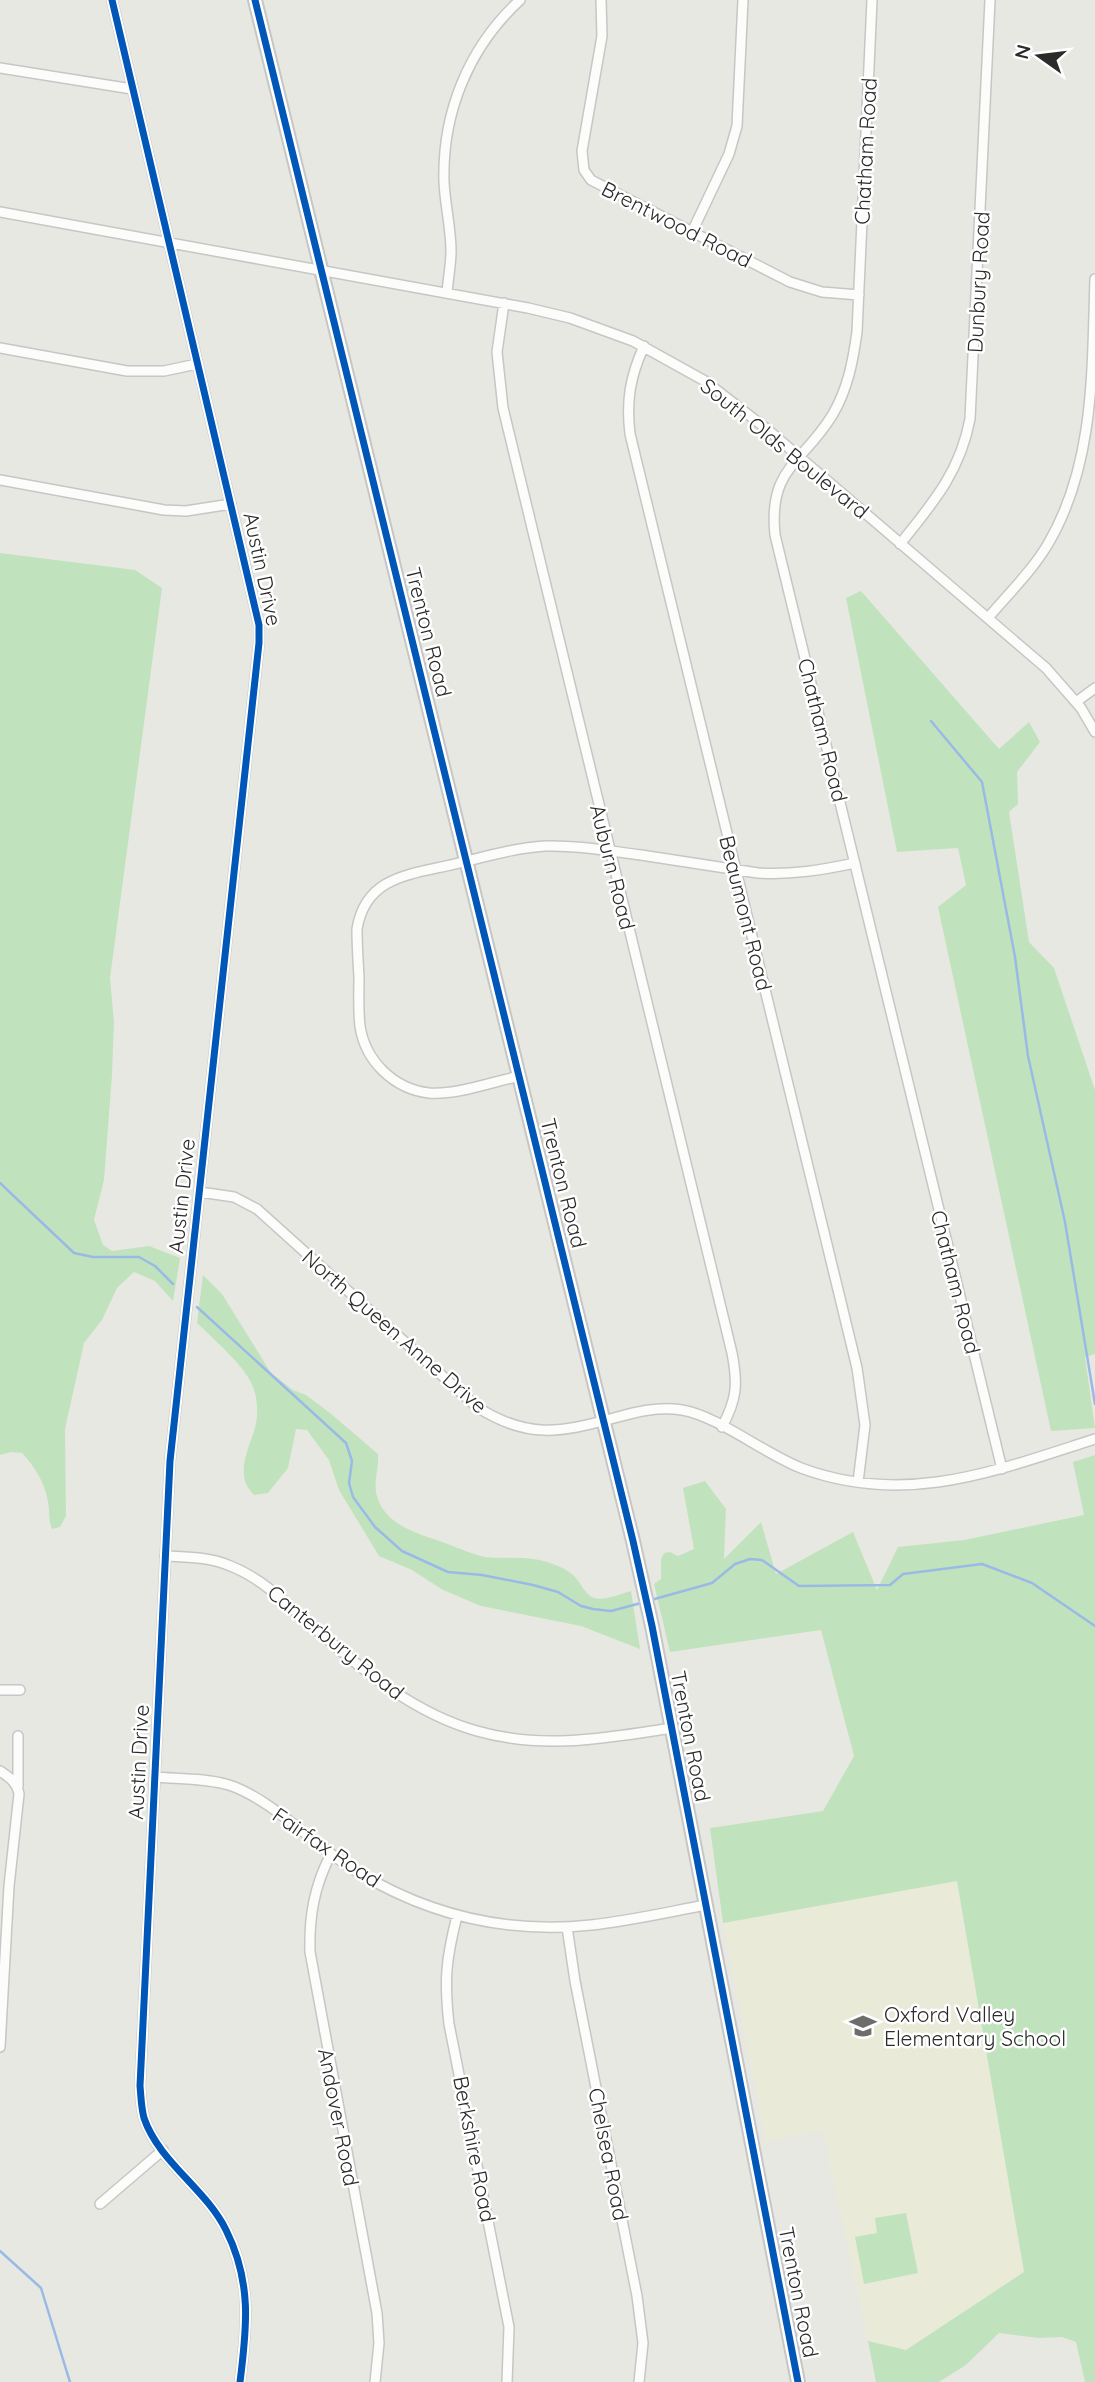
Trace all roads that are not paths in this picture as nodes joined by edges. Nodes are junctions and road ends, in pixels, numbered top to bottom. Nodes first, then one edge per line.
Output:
1 (112, 0) edge
2 (256, 0) edge
3 (520, 0) edge
4 (601, 0) edge
5 (743, 0) edge
6 (872, 0) edge
7 (990, 0) edge
8 (0, 68) edge
9 (132, 89) junction
10 (0, 212) edge
11 (692, 232) junction
12 (169, 243) junction
13 (321, 271) junction
14 (1095, 279) edge
15 (447, 293) junction
16 (859, 295) junction
17 (504, 303) junction
18 (645, 346) junction
19 (0, 348) edge
20 (197, 364) junction
21 (800, 457) junction
22 (0, 480) edge
23 (231, 504) junction
24 (900, 544) junction
25 (988, 618) junction
26 (1095, 688) edge
27 (1076, 702) junction
28 (1095, 732) edge
29 (609, 851) junction
30 (467, 862) junction
31 (855, 863) junction
32 (735, 869) junction
33 (520, 1076) junction
34 (200, 1192) junction
35 (603, 1421) junction
36 (722, 1427) junction
37 (1093, 1439) edge
38 (1002, 1469) junction
39 (858, 1482) junction
40 (165, 1556) junction
41 (0, 1690) edge
42 (20, 1690) dead end
43 (672, 1728) junction
44 (18, 1736) dead end
45 (0, 1771) edge
46 (155, 1777) junction
47 (18, 1787) junction
48 (331, 1854) junction
49 (706, 1905) junction
50 (457, 1916) junction
51 (566, 1927) junction
52 (2, 1947) edge
53 (0, 2047) edge
54 (163, 2150) junction
55 (100, 2204) dead end
56 (240, 2382) edge
57 (374, 2382) edge
58 (507, 2382) edge
59 (639, 2382) edge
60 (798, 2382) edge

1 - 9 street, Austin Drive
2 - 13 main road, Trenton Road
3 - 15 street
4 - 11 street, Brentwood Road
5 - 11 street
6 - 16 street, Chatham Road
7 - 24 street, Dunbury Road
8 - 9 street
9 - 12 street, Austin Drive
10 - 12 street, South Olds Boulevard
11 - 16 street, Brentwood Road
12 - 13 street, South Olds Boulevard
12 - 20 street, Austin Drive
13 - 15 street, South Olds Boulevard
13 - 30 main road, Trenton Road
14 - 25 street
15 - 17 street, South Olds Boulevard
16 - 21 street, Chatham Road
17 - 18 street, South Olds Boulevard
17 - 29 street, Auburn Road
18 - 21 street, South Olds Boulevard
18 - 32 street, Beaumont Road
19 - 20 street
20 - 23 street, Austin Drive
21 - 24 street, South Olds Boulevard
21 - 31 street, Chatham Road
22 - 23 street
23 - 34 street, Austin Drive
24 - 25 street, South Olds Boulevard
25 - 27 street, South Olds Boulevard
26 - 27 street
27 - 28 street, South Olds Boulevard
29 - 30 street
29 - 32 street
29 - 36 street, Auburn Road
30 - 33 main road, Trenton Road
30 - 33 street
31 - 32 street
31 - 38 street, Chatham Road
32 - 39 street, Beaumont Road
33 - 35 main road, Trenton Road
34 - 35 street, North Queen Anne Drive
34 - 40 street, Austin Drive
35 - 36 street, North Queen Anne Drive
35 - 43 main road, Trenton Road
36 - 39 street, North Queen Anne Drive
37 - 38 street, North Queen Anne Drive
38 - 39 street, North Queen Anne Drive
40 - 43 street, Canterbury Road
40 - 46 street, Austin Drive
41 - 42 street
43 - 49 main road, Trenton Road
44 - 47 street
45 - 47 street
46 - 48 street, Fairfax Road
46 - 54 street, Austin Drive
47 - 52 street
48 - 50 street, Fairfax Road
48 - 57 street, Andover Road
49 - 51 street, Fairfax Road
49 - 60 main road, Trenton Road
50 - 51 street, Fairfax Road
50 - 58 street, Berkshire Road
51 - 59 street, Chelsea Road
52 - 53 street
54 - 55 street
54 - 56 street, Austin Drive

